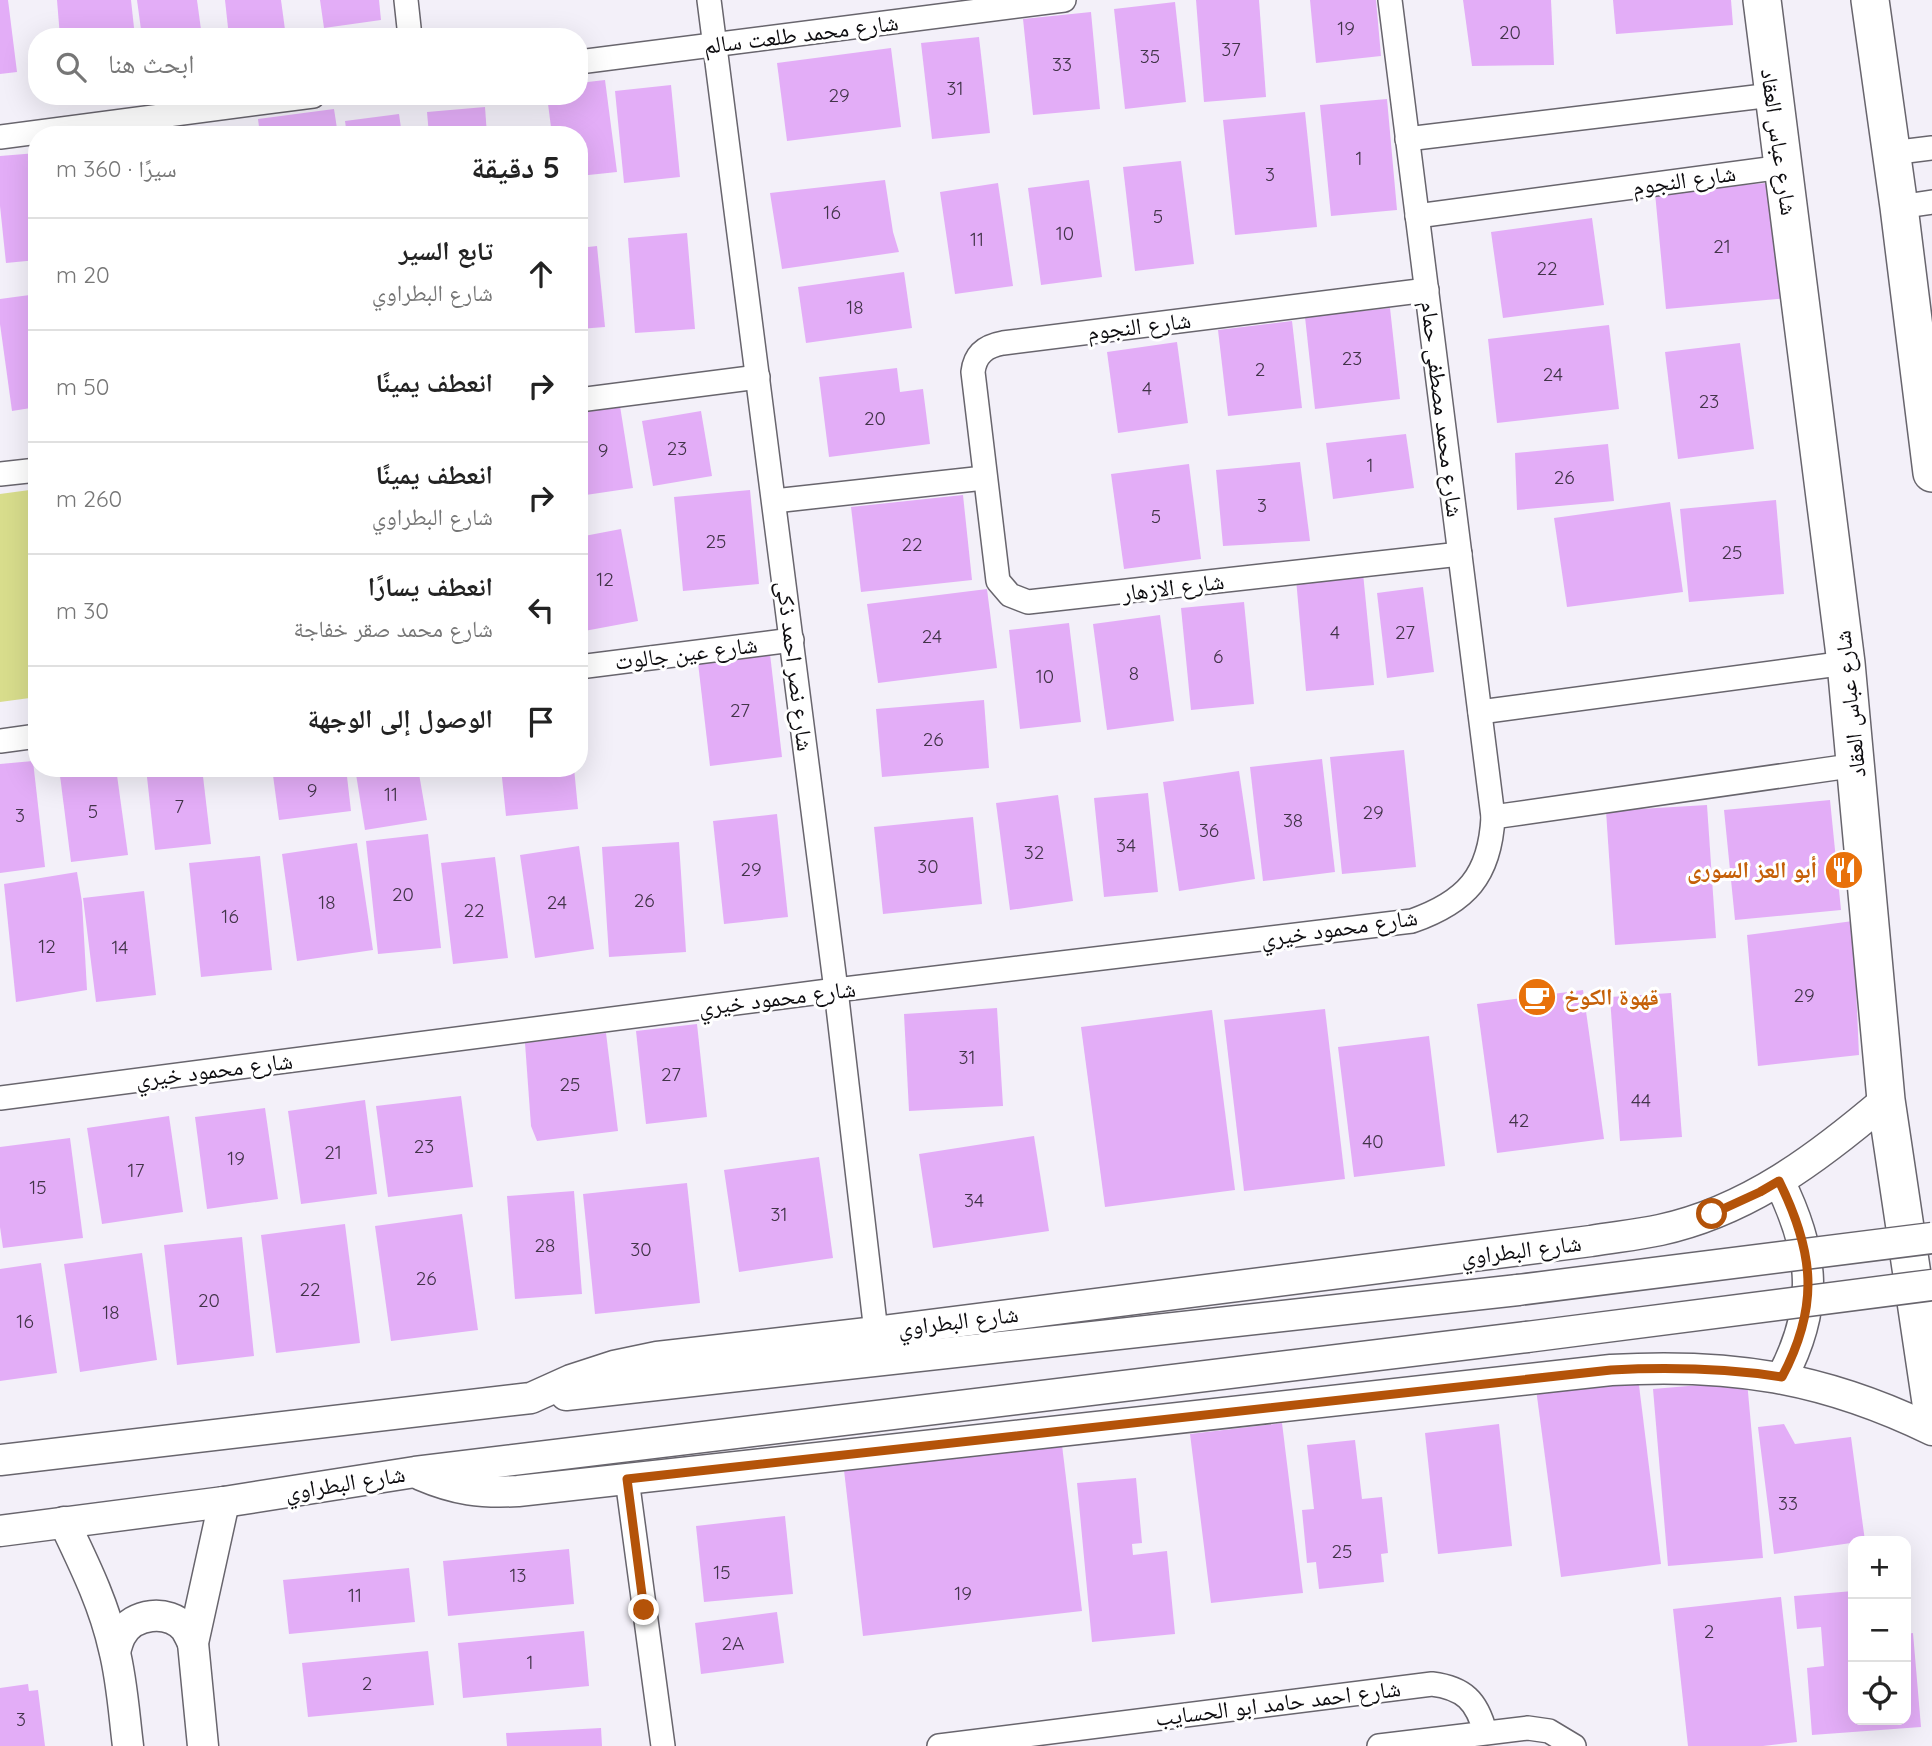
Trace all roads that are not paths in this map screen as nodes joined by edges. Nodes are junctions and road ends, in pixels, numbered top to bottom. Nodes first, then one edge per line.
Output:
1 (406, 0) edge
2 (709, 0) edge
3 (1063, 0) edge
4 (1390, 0) edge
5 (1762, 0) edge
6 (1870, 0) edge
7 (409, 28) edge
8 (716, 45) junction
9 (588, 61) edge
10 (1772, 95) junction
11 (243, 105) edge
12 (78, 126) edge
13 (28, 132) edge
14 (0, 136) edge
15 (1407, 139) junction
16 (1932, 148) edge
17 (1891, 153) junction
18 (1783, 167) junction
19 (1915, 204) edge
20 (1417, 216) junction
21 (1427, 289) junction
22 (758, 377) junction
23 (588, 399) edge
24 (28, 471) edge
25 (1932, 473) edge
26 (0, 474) edge
27 (984, 478) junction
28 (774, 501) junction
29 (1460, 554) junction
30 (792, 640) junction
31 (1846, 663) junction
32 (588, 666) edge
33 (1480, 712) junction
34 (28, 737) edge
35 (0, 741) edge
36 (1857, 765) junction
37 (1493, 817) junction
38 (836, 990) junction
39 (0, 1098) edge
40 (1886, 1100) junction
41 (1779, 1181) junction
42 (1932, 1238) edge
43 (1932, 1285) edge
44 (876, 1332) junction
45 (1782, 1377) junction
46 (531, 1398) junction
47 (1932, 1409) edge
48 (1932, 1430) edge
49 (0, 1460) edge
50 (415, 1472) junction
51 (627, 1479) junction
52 (224, 1502) junction
53 (64, 1522) junction
54 (0, 1531) edge
55 (193, 1643) junction
56 (115, 1651) junction
57 (1485, 1732) junction
58 (128, 1746) edge
59 (203, 1746) edge
60 (663, 1746) edge
61 (939, 1746) edge
62 (1379, 1746) edge
63 (1574, 1746) edge

1 - 7 street
2 - 8 street, شارع نصر احمد ذكى
3 - 8 street, شارع محمد طلعت سالم
4 - 15 street, شارع محمد مصطفى حمام
5 - 10 main road, شارع عباس العقاد
6 - 17 main road
8 - 9 street, شارع محمد طلعت سالم
8 - 22 street, شارع نصر احمد ذكى
10 - 15 street
10 - 18 main road, شارع عباس العقاد
11 - 12 street
13 - 14 street
15 - 20 street, شارع محمد مصطفى حمام
16 - 17 street
17 - 19 main road
18 - 20 street, شارع النجوم
18 - 31 main road, شارع عباس العقاد
19 - 25 main road
20 - 21 street, شارع محمد مصطفى حمام
21 - 27 street, شارع النجوم
21 - 29 street, شارع محمد مصطفى حمام
22 - 23 street
22 - 28 street, شارع نصر احمد ذكى
24 - 26 street
27 - 28 street
27 - 29 street, شارع الازهار
28 - 30 street, شارع نصر احمد ذكى
29 - 33 street, شارع محمد مصطفى حمام
30 - 32 street, شارع عين جالوت
30 - 38 street, شارع نصر احمد ذكى
31 - 33 street
31 - 36 main road, شارع عباس العقاد
33 - 37 street, شارع محمد مصطفى حمام
34 - 35 street
36 - 37 street
36 - 40 main road, شارع عباس العقاد
37 - 38 street, شارع محمود خيري
38 - 39 street, شارع محمود خيري
38 - 44 street, شارع نصر احمد ذكى
40 - 41 street, شارع البطراوي
40 - 47 main road, شارع عباس العقاد
41 - 44 street, شارع البطراوي
41 - 45 street
42 - 46 street, bridge
43 - 50 street, bridge
44 - 46 street, شارع البطراوي
45 - 48 street, شارع البطراوي
45 - 51 street, شارع البطراوي
46 - 49 street, شارع البطراوي
50 - 51 street, شارع البطراوي
50 - 52 street, شارع البطراوي
51 - 60 street
52 - 53 street, شارع البطراوي
52 - 55 street
53 - 54 street, شارع البطراوي
53 - 56 street
55 - 56 street
55 - 59 street
56 - 58 street
57 - 61 street, شارع احمد حامد ابو الحسايب
57 - 62 street
57 - 63 street

